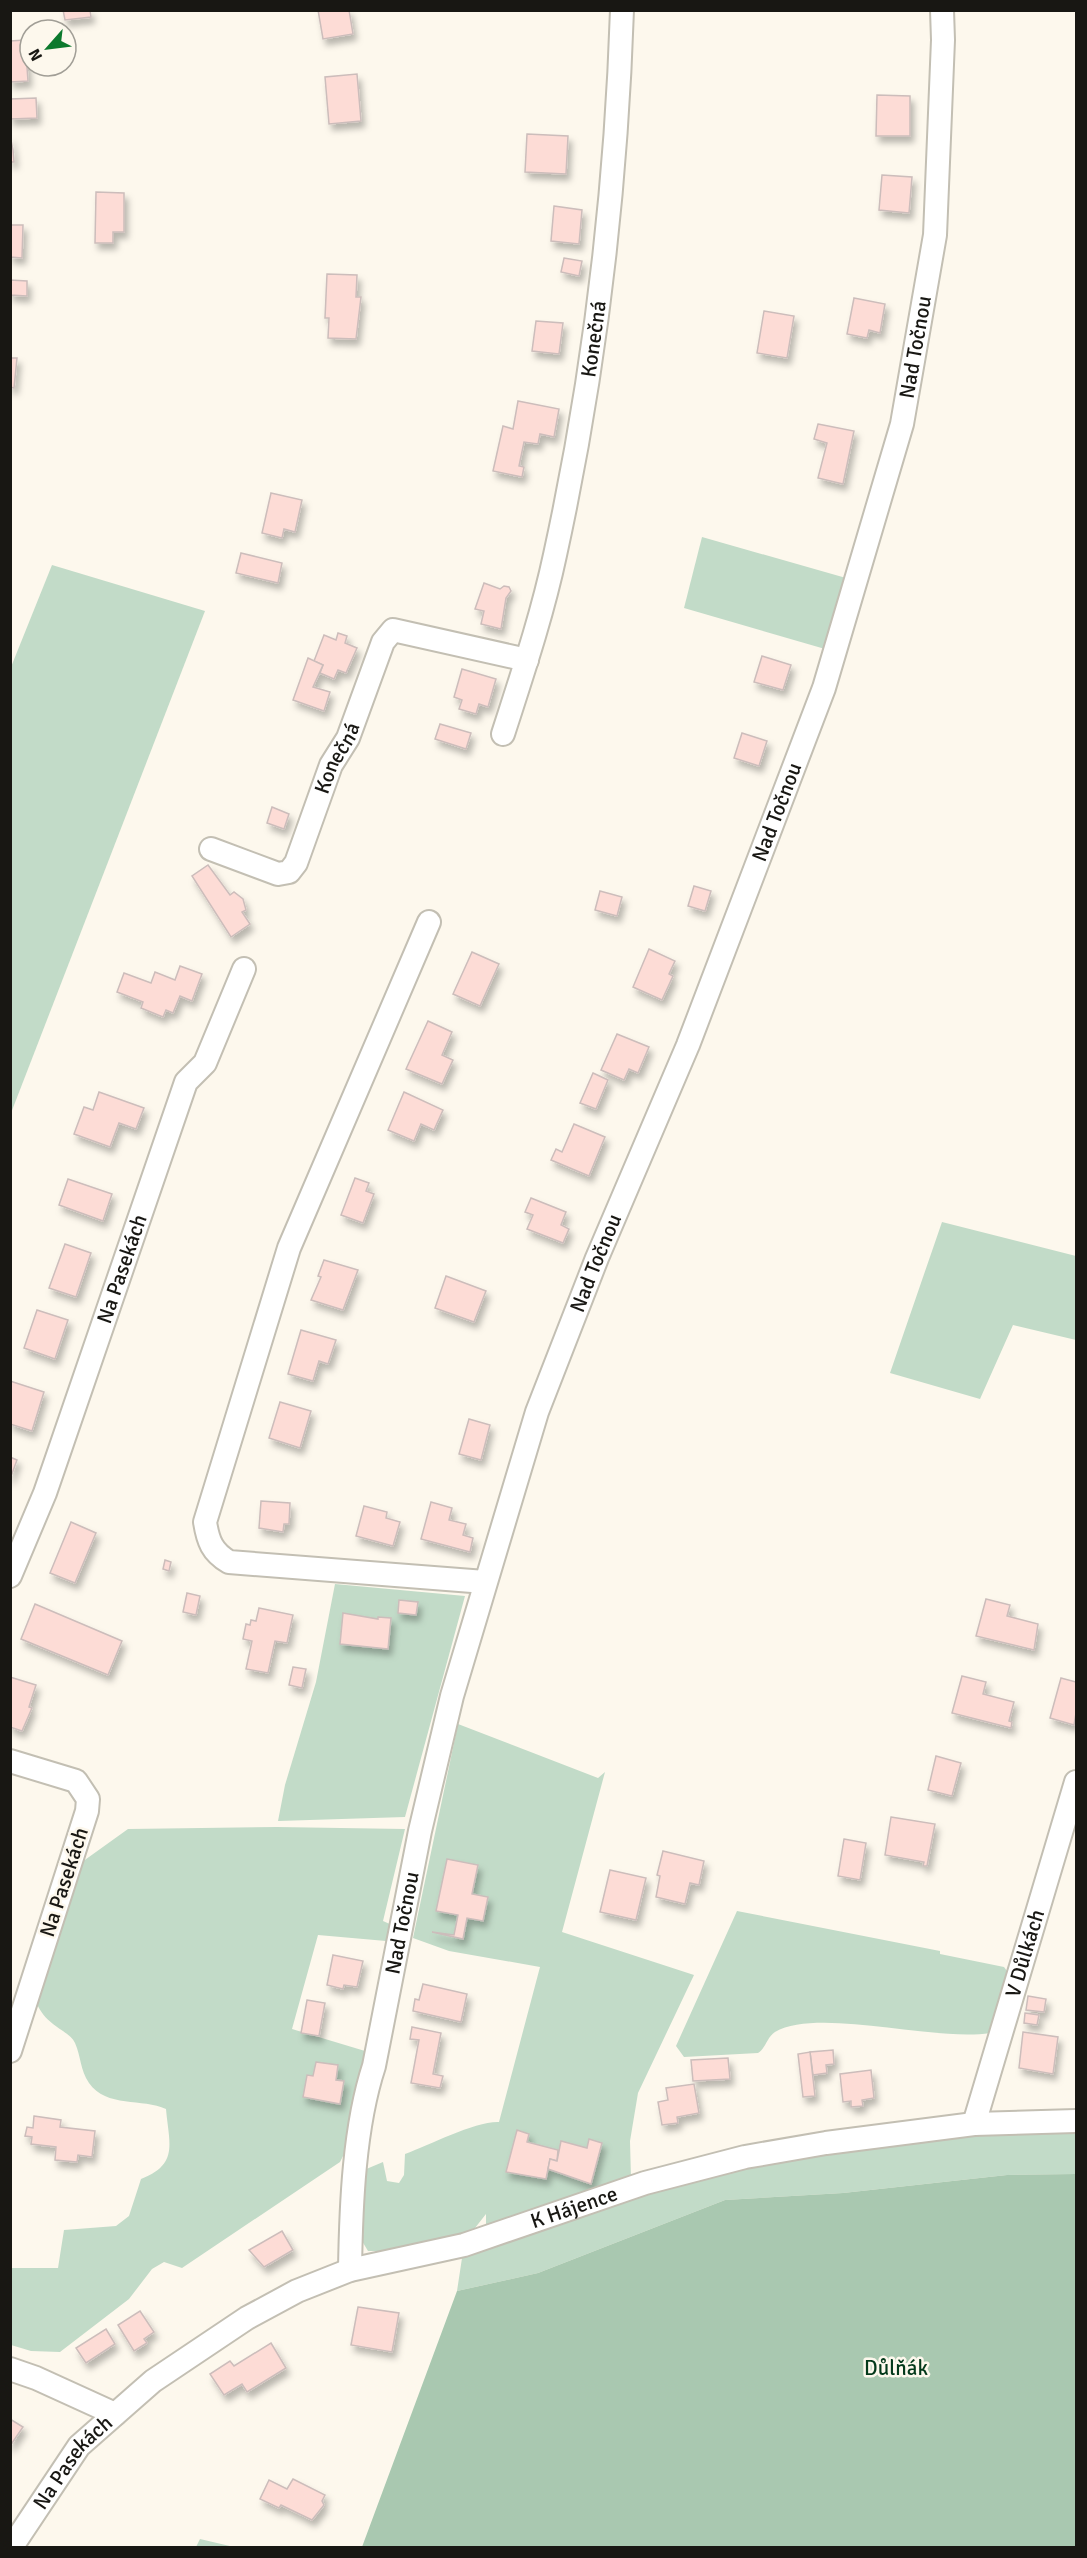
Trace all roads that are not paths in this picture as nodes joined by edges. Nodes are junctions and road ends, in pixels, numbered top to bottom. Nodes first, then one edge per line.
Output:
1 (622, 10) edge
2 (942, 10) edge
3 (527, 660) junction
4 (503, 734) dead end
5 (211, 849) dead end
6 (429, 922) dead end
7 (244, 969) dead end
8 (10, 1576) edge
9 (486, 1582) junction
10 (10, 1761) edge
11 (1077, 1782) edge
12 (10, 2051) edge
13 (1077, 2121) edge
14 (974, 2124) junction
15 (351, 2270) junction
16 (10, 2369) edge
17 (115, 2414) junction
18 (11, 2547) edge

1 - 3 street, Konečná
2 - 9 street, Nad Točnou
3 - 4 street, Konečná
3 - 5 street, Konečná
6 - 9 street
7 - 8 street, Na Pasekách
9 - 15 street, Nad Točnou
10 - 12 street, Na Pasekách
11 - 14 street, V Důlkách
13 - 14 street, K Hájence
14 - 15 street, K Hájence
15 - 17 street, K Hájence
16 - 17 street, Na Pasekách
17 - 18 street, Na Pasekách

